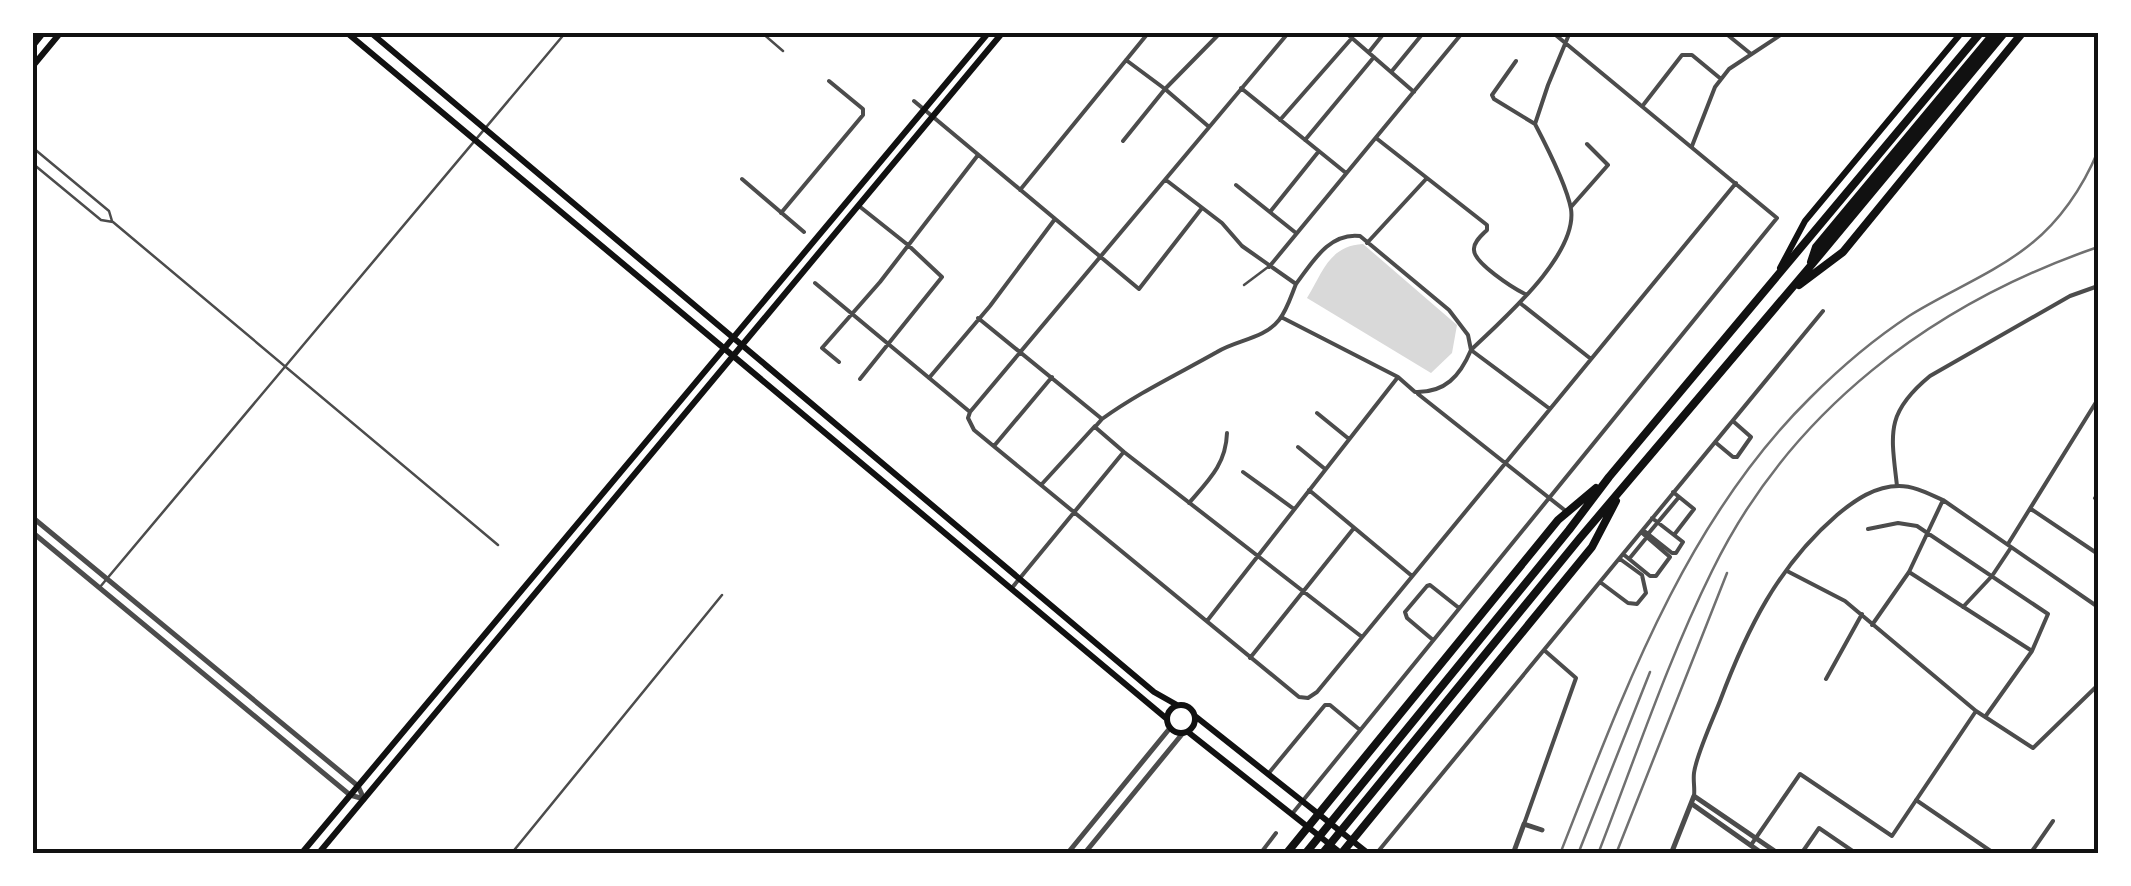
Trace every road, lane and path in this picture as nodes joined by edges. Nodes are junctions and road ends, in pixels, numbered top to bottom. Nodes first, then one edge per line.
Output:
1 (44, 32) edge
2 (61, 32) edge
3 (346, 32) edge
4 (370, 32) edge
5 (566, 32) edge
6 (761, 32) edge
7 (989, 32) edge
8 (1003, 32) edge
9 (1149, 32) edge
10 (1222, 32) edge
11 (1289, 32) edge
12 (1345, 32) edge
13 (1385, 32) edge
14 (1424, 32) edge
15 (1463, 32) edge
16 (1552, 32) edge
17 (1570, 32) edge
18 (1724, 32) edge
19 (1785, 32) edge
20 (1962, 32) edge
21 (1980, 32) edge
22 (1995, 32) edge
23 (2005, 32) edge
24 (2023, 32) edge
25 (1352, 38) junction
26 (1566, 45) junction
27 (32, 46) edge
28 (783, 51) dead end
29 (1368, 52) junction
30 (1751, 54) junction
31 (1374, 57) junction
32 (1126, 60) junction
33 (1516, 61) dead end
34 (32, 67) edge
35 (1392, 72) junction
36 (1721, 79) junction
37 (829, 80) dead end
38 (1241, 88) junction
39 (1165, 89) junction
40 (1414, 92) junction
41 (914, 101) dead end
42 (1643, 106) junction
43 (924, 110) junction
44 (933, 117) junction
45 (1280, 120) junction
46 (1535, 124) junction
47 (1209, 127) junction
48 (485, 129) junction
49 (1376, 138) junction
50 (475, 140) junction
51 (1124, 140) dead end
52 (1305, 140) junction
53 (1587, 144) dead end
54 (1692, 146) junction
55 (32, 147) edge
56 (1318, 151) junction
57 (978, 155) junction
58 (32, 163) edge
59 (1346, 174) junction
60 (1428, 178) junction
61 (742, 179) dead end
62 (1165, 179) junction
63 (1736, 184) junction
64 (1236, 185) dead end
65 (1020, 190) junction
66 (859, 206) junction
67 (1571, 207) junction
68 (1202, 208) junction
69 (782, 212) junction
70 (1270, 212) junction
71 (1054, 219) junction
72 (113, 222) junction
73 (804, 232) dead end
74 (1296, 233) junction
75 (1367, 243) junction
76 (908, 245) junction
77 (1100, 257) junction
78 (1269, 266) junction
79 (1808, 269) junction
80 (1774, 281) junction
81 (816, 283) dead end
82 (1296, 284) junction
83 (1244, 285) dead end
84 (2097, 288) edge
85 (1526, 294) junction
86 (1788, 294) junction
87 (1518, 302) junction
88 (1823, 311) dead end
89 (853, 314) junction
90 (1281, 316) junction
91 (978, 318) junction
92 (733, 338) junction
93 (888, 344) junction
94 (742, 346) junction
95 (724, 349) junction
96 (1472, 350) junction
97 (1021, 352) junction
98 (733, 356) junction
99 (1591, 359) junction
100 (839, 362) dead end
101 (285, 366) junction
102 (1398, 376) junction
103 (1052, 377) junction
104 (928, 378) junction
105 (860, 379) dead end
106 (1416, 392) junction
107 (2098, 399) edge
108 (1550, 409) junction
109 (970, 412) junction
110 (1318, 412) dead end
111 (1102, 419) junction
112 (1732, 421) junction
113 (1227, 433) dead end
114 (1349, 439) junction
115 (1715, 442) junction
116 (994, 446) junction
117 (1298, 447) dead end
118 (1124, 452) junction
119 (1506, 463) junction
120 (1326, 469) junction
121 (1243, 472) dead end
122 (1609, 477) junction
123 (1041, 485) junction
124 (1898, 486) junction
125 (1623, 489) junction
126 (1309, 490) junction
127 (604, 492) junction
128 (916, 492) junction
129 (1673, 492) junction
130 (1679, 497) junction
131 (1549, 498) junction
132 (614, 500) junction
133 (1943, 500) junction
134 (908, 502) junction
135 (1189, 504) junction
136 (2031, 509) junction
137 (1294, 510) junction
138 (1074, 512) junction
139 (1567, 512) junction
140 (32, 517) edge
141 (1655, 520) junction
142 (1354, 528) junction
143 (1868, 529) dead end
144 (1642, 531) junction
145 (32, 532) edge
146 (1928, 532) junction
147 (1674, 535) junction
148 (1648, 536) junction
149 (498, 544) dead end
150 (2010, 546) junction
151 (2098, 554) edge
152 (1258, 555) junction
153 (1621, 556) junction
154 (1629, 559) junction
155 (1784, 570) junction
156 (1909, 572) junction
157 (1412, 576) junction
158 (1992, 576) junction
159 (107, 578) junction
160 (1019, 578) junction
161 (1600, 582) junction
162 (1028, 586) junction
163 (100, 588) junction
164 (1010, 588) junction
165 (1305, 591) junction
166 (722, 595) dead end
167 (1020, 597) junction
168 (1963, 606) junction
169 (2098, 607) edge
170 (1459, 608) junction
171 (1862, 614) junction
172 (1206, 622) junction
173 (1872, 625) junction
174 (1362, 637) junction
175 (1433, 640) junction
176 (1544, 650) junction
177 (2032, 651) junction
178 (1250, 658) junction
179 (1826, 679) dead end
180 (2098, 685) edge
181 (1177, 705) junction
182 (1976, 711) junction
183 (1195, 716) junction
184 (1985, 717) junction
185 (1167, 719) junction
186 (1170, 728) junction
187 (1360, 730) junction
188 (1185, 733) junction
189 (1268, 774) junction
190 (358, 786) junction
191 (350, 795) junction
192 (1694, 796) junction
193 (364, 799) junction
194 (1916, 800) junction
195 (1302, 801) junction
196 (1691, 804) junction
197 (1292, 814) junction
198 (1318, 814) junction
199 (2053, 821) dead end
200 (1524, 824) junction
201 (1308, 826) junction
202 (1542, 830) dead end
203 (1276, 833) dead end
204 (1756, 838) junction
205 (1352, 840) junction
206 (1751, 845) junction
207 (1342, 853) edge
208 (301, 854) edge
209 (318, 854) edge
210 (511, 854) edge
211 (1066, 854) edge
212 (1084, 854) edge
213 (1260, 854) edge
214 (1286, 854) edge
215 (1305, 854) edge
216 (1322, 854) edge
217 (1372, 854) edge
218 (1512, 854) edge
219 (1671, 854) edge
220 (1764, 854) edge
221 (1778, 854) edge
222 (1802, 854) edge
223 (1857, 854) edge
224 (1995, 854) edge
225 (2030, 854) edge

1 - 27 main road
2 - 34 main road
3 - 50 main road
4 - 48 main road
5 - 48 street
6 - 28 street
7 - 43 main road
8 - 44 main road
9 - 32 street
10 - 39 street
11 - 38 street
12 - 25 street
13 - 29 street
14 - 35 street
15 - 40 street
16 - 26 street
17 - 26 street
18 - 30 street
19 - 30 street
20 - 80 main road
21 - 80 highway
22 - 79 highway
23 - 79 highway
24 - 86 highway
25 - 29 street
25 - 45 street
26 - 42 street
26 - 46 street
29 - 31 street
30 - 36 street
31 - 35 street
31 - 52 street
32 - 39 street
32 - 65 street
33 - 46 street
35 - 40 street
36 - 42 street
36 - 54 street
37 - 69 street
38 - 45 street
38 - 47 street
39 - 47 street
39 - 51 street
40 - 49 street
41 - 43 street
42 - 54 street
43 - 44 street
43 - 92 main road
44 - 57 street
44 - 66 main road
45 - 52 street
46 - 67 street
47 - 62 street
48 - 50 street
48 - 92 main road
49 - 59 street
49 - 60 street
50 - 95 main road
50 - 101 street
52 - 56 street
53 - 67 street
54 - 63 street
55 - 72 street
56 - 59 street
56 - 70 street
57 - 65 street
57 - 76 street
58 - 72 street
59 - 74 street
60 - 75 street
60 - 85 street
61 - 69 street
62 - 68 street
62 - 77 street
63 - 99 street
63 - 131 street
64 - 70 street
65 - 71 street
66 - 76 street
66 - 94 main road
67 - 85 street
68 - 77 street
68 - 78 street
69 - 73 street
70 - 74 street
71 - 77 street
71 - 91 street
72 - 101 street
74 - 78 street
75 - 82 street
75 - 96 street
76 - 89 street
76 - 93 street
77 - 97 street
78 - 82 street
78 - 83 street
79 - 86 highway
80 - 122 highway
81 - 89 street
82 - 90 street
84 - 124 street
85 - 87 street
86 - 125 highway
87 - 96 street
87 - 99 street
88 - 112 street
89 - 93 street
89 - 100 street
90 - 102 street
90 - 111 street
91 - 97 street
91 - 104 street
92 - 94 main road
92 - 95 main road
93 - 104 street
93 - 105 street
94 - 98 main road
94 - 128 main road
95 - 98 main road
95 - 127 main road
96 - 106 street
96 - 108 street
97 - 103 street
97 - 109 street
98 - 132 main road
98 - 134 main road
99 - 108 street
101 - 149 street
101 - 159 street
102 - 106 street
102 - 114 street
103 - 111 street
103 - 116 street
104 - 109 street
106 - 119 street
107 - 136 street
108 - 119 street
109 - 116 street
110 - 114 street
111 - 118 street
111 - 123 street
112 - 115 street
112 - 115 street
113 - 135 street
114 - 120 street
115 - 129 street
116 - 123 street
117 - 120 street
118 - 135 street
118 - 138 street
119 - 131 street
119 - 157 street
120 - 126 street
121 - 137 street
122 - 139 highway
122 - 215 highway
123 - 138 street
124 - 133 street
124 - 155 street
125 - 205 highway
125 - 216 highway
126 - 137 street
126 - 142 street
127 - 132 street
127 - 190 main road
128 - 134 street
128 - 160 main road
129 - 130 street
129 - 141 street
130 - 141 street
130 - 147 street
131 - 139 street
131 - 170 street
132 - 193 main road
133 - 146 street
133 - 150 street
134 - 164 main road
135 - 152 street
136 - 150 street
136 - 151 street
137 - 152 street
138 - 160 street
138 - 172 street
139 - 198 highway
140 - 159 street
141 - 144 street
141 - 147 street
141 - 148 street
142 - 157 street
142 - 165 street
143 - 146 street
144 - 148 street
144 - 153 street
145 - 163 street
146 - 156 street
146 - 158 street
147 - 148 street
148 - 154 street
148 - 154 street
150 - 158 street
150 - 169 street
152 - 165 street
152 - 172 street
153 - 154 street
153 - 161 street
153 - 161 street
155 - 171 street
155 - 192 street
156 - 168 street
156 - 173 street
157 - 174 street
158 - 168 street
158 - 177 street
159 - 163 street
159 - 190 street
160 - 162 main road
160 - 164 street
161 - 176 street
162 - 167 street
162 - 181 main road
163 - 191 street
164 - 167 main road
165 - 174 street
165 - 178 street
166 - 210 street
167 - 185 main road
168 - 177 street
170 - 175 street
170 - 175 street
171 - 173 street
171 - 179 street
172 - 178 street
173 - 182 street
174 - 178 street
175 - 187 street
176 - 200 street
176 - 217 street
177 - 184 street
180 - 184 street
181 - 183 main road
181 - 185 main road
182 - 184 street
182 - 194 street
183 - 188 main road
183 - 189 main road
185 - 186 main road
186 - 188 main road
186 - 211 street
187 - 189 street
187 - 195 street
188 - 197 main road
188 - 212 street
189 - 195 main road
190 - 191 main road
190 - 193 street
191 - 193 street
191 - 208 main road
192 - 196 street
192 - 204 street
193 - 209 main road
194 - 204 street
194 - 224 street
195 - 197 street
195 - 198 main road
196 - 206 street
196 - 219 street
197 - 201 main road
198 - 201 highway
198 - 205 main road
199 - 225 street
200 - 202 street
200 - 218 street
201 - 207 main road
201 - 214 highway
203 - 213 street
204 - 206 street
204 - 221 street
205 - 207 highway
205 - 217 main road
206 - 220 street
222 - 223 street

